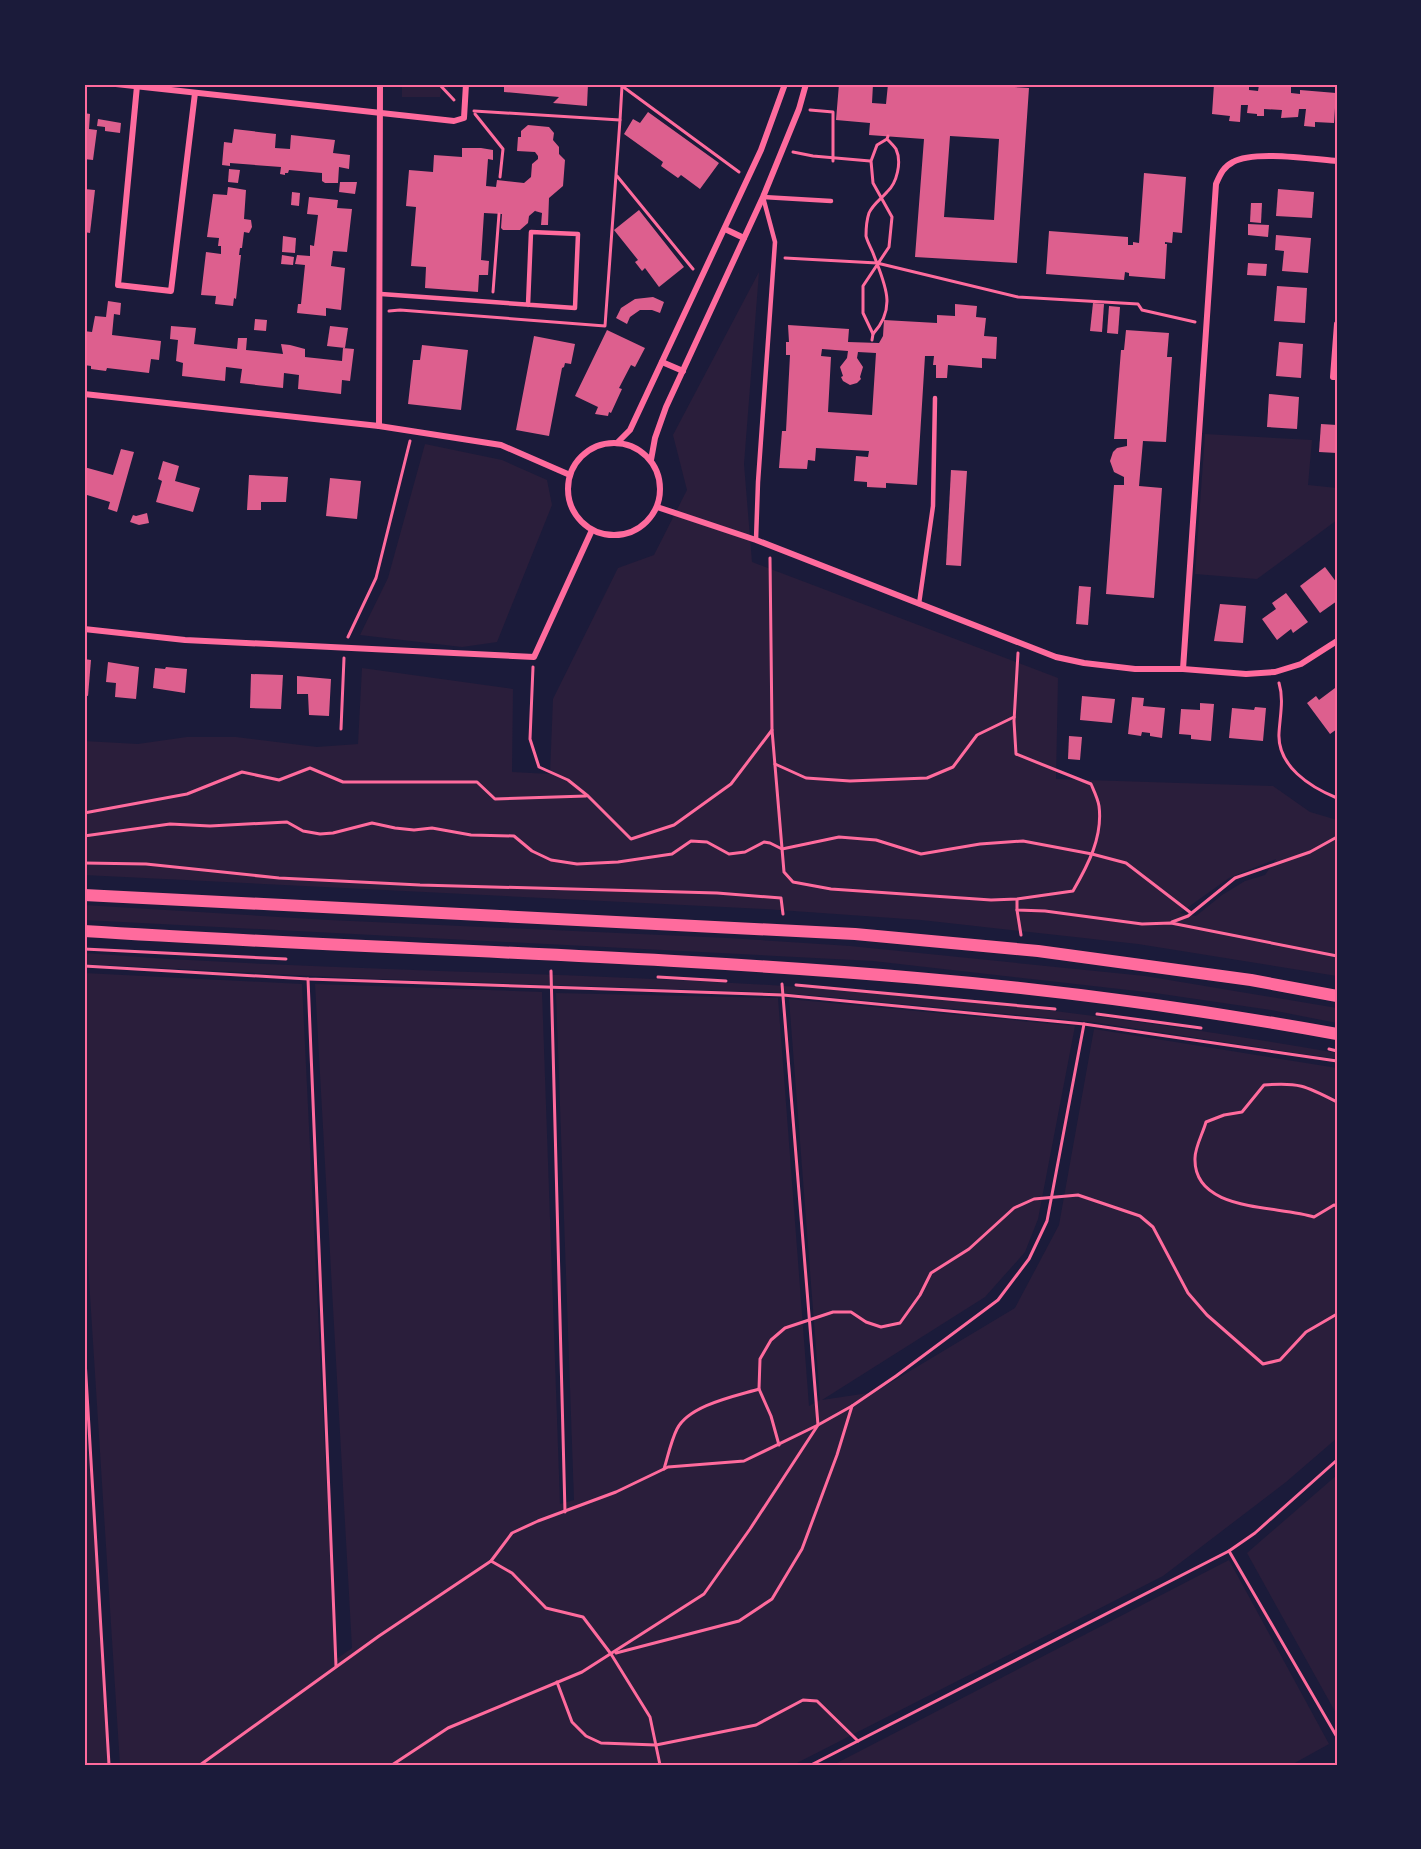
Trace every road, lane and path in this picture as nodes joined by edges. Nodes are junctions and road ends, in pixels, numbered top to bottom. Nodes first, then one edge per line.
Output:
1 (116, 84) edge
2 (380, 84) edge
3 (439, 84) edge
4 (466, 84) edge
5 (785, 84) edge
6 (807, 84) edge
7 (622, 85) edge
8 (137, 86) junction
9 (195, 93) junction
10 (799, 109) junction
11 (464, 111) junction
12 (473, 111) dead end
13 (381, 114) junction
14 (620, 120) dead end
15 (783, 150) junction
16 (832, 159) junction
17 (871, 161) junction
18 (1337, 161) edge
19 (616, 175) dead end
20 (500, 177) dead end
21 (748, 178) junction
22 (763, 196) junction
23 (882, 198) junction
24 (831, 201) dead end
25 (499, 213) dead end
26 (725, 229) junction
27 (744, 238) junction
28 (774, 257) junction
29 (877, 263) junction
30 (704, 274) junction
31 (381, 294) junction
32 (492, 302) junction
33 (528, 305) junction
34 (1206, 324) junction
35 (1337, 324) edge
36 (873, 334) junction
37 (872, 340) dead end
38 (662, 362) junction
39 (683, 371) junction
40 (1337, 377) edge
41 (84, 394) edge
42 (935, 398) dead end
43 (379, 426) junction
44 (412, 431) junction
45 (616, 443) junction
46 (651, 460) junction
47 (570, 476) junction
48 (657, 507) junction
49 (592, 530) junction
50 (756, 540) junction
51 (770, 545) junction
52 (919, 604) junction
53 (84, 629) edge
54 (1337, 641) edge
55 (1018, 642) junction
56 (345, 648) junction
57 (534, 657) junction
58 (1183, 669) junction
59 (1275, 672) junction
60 (1014, 717) junction
61 (341, 729) dead end
62 (772, 730) junction
63 (775, 764) junction
64 (588, 796) junction
65 (1337, 798) edge
66 (84, 813) edge
67 (84, 836) edge
68 (1337, 837) edge
69 (782, 849) junction
70 (1092, 854) junction
71 (84, 863) edge
72 (84, 895) edge
73 (1017, 899) junction
74 (1017, 910) junction
75 (1191, 913) junction
76 (783, 914) dead end
77 (1171, 923) junction
78 (84, 931) edge
79 (1021, 935) dead end
80 (84, 949) edge
81 (1337, 956) edge
82 (288, 959) dead end
83 (84, 966) edge
84 (551, 971) dead end
85 (655, 977) dead end
86 (308, 979) junction
87 (736, 981) dead end
88 (771, 983) dead end
89 (794, 985) dead end
90 (551, 987) junction
91 (783, 995) junction
92 (1337, 996) edge
93 (1056, 1009) dead end
94 (1091, 1013) dead end
95 (1084, 1024) junction
96 (1204, 1029) dead end
97 (1337, 1034) edge
98 (1326, 1049) dead end
99 (1337, 1051) edge
100 (1337, 1061) edge
101 (1337, 1102) edge
102 (1052, 1196) junction
103 (1337, 1206) edge
104 (1337, 1314) edge
105 (808, 1321) junction
106 (84, 1343) edge
107 (759, 1389) junction
108 (852, 1406) junction
109 (818, 1425) junction
110 (779, 1445) junction
111 (1337, 1460) edge
112 (664, 1469) junction
113 (565, 1512) junction
114 (1229, 1551) junction
115 (491, 1561) junction
116 (611, 1654) junction
117 (336, 1667) junction
118 (557, 1682) junction
119 (1337, 1737) edge
120 (858, 1741) junction
121 (656, 1745) junction
122 (109, 1765) edge
123 (200, 1765) edge
124 (392, 1765) edge
125 (660, 1765) edge
126 (811, 1765) edge

1 - 8 street
2 - 13 street
3 - 11 path
4 - 11 street
5 - 21 street
6 - 10 street
7 - 14 path
7 - 21 path
8 - 9 street
8 - 9 street
9 - 13 street
10 - 15 street
10 - 16 path
11 - 13 street
12 - 20 path
13 - 31 street
15 - 16 path
15 - 22 street
16 - 17 path
17 - 23 path
17 - 23 path
18 - 34 street
19 - 30 path
21 - 26 street
22 - 24 lane
22 - 27 street
22 - 28 lane
23 - 29 path
23 - 29 path
25 - 32 path
26 - 27 street
26 - 30 street
27 - 39 street
28 - 29 path
28 - 50 lane
29 - 34 path
29 - 36 path
29 - 36 path
30 - 38 street
31 - 32 lane
31 - 43 street
32 - 33 lane
33 - 33 lane
34 - 58 street
35 - 40 street
36 - 37 path
38 - 39 street
38 - 45 street
39 - 46 street
41 - 43 street
42 - 52 lane
43 - 44 street
44 - 47 street
44 - 56 path
45 - 46 street
45 - 47 street
46 - 48 street
47 - 49 street
48 - 49 street
48 - 50 street
49 - 57 street
50 - 51 street
51 - 52 street
51 - 62 path
52 - 55 street
53 - 56 street
54 - 59 street
55 - 58 street
55 - 60 path
56 - 57 street
56 - 61 path
57 - 64 path
58 - 59 street
59 - 65 path
60 - 63 path
60 - 70 path
62 - 63 path
62 - 64 path
63 - 69 path
64 - 66 path
67 - 69 path
68 - 75 path
69 - 70 path
69 - 73 path
70 - 73 path
70 - 75 path
71 - 76 path
72 - 92 main road
73 - 74 path
74 - 77 path
74 - 79 path
75 - 77 path
77 - 81 path
78 - 97 main road
80 - 82 path
83 - 86 path
84 - 90 path
85 - 87 path
86 - 90 path
86 - 117 path
88 - 91 path
89 - 93 path
90 - 91 path
90 - 113 path
91 - 95 path
91 - 105 path
94 - 96 path
95 - 100 path
95 - 102 path
98 - 99 path
101 - 103 path
102 - 104 path
102 - 105 path
102 - 108 path
105 - 107 path
105 - 109 path
106 - 122 path
107 - 110 path
107 - 112 path
108 - 109 path
108 - 116 path
109 - 110 path
109 - 116 path
110 - 112 path
111 - 114 path
112 - 113 path
113 - 115 path
114 - 119 path
114 - 120 path
115 - 116 path
115 - 117 path
116 - 118 path
116 - 121 path
117 - 123 path
118 - 121 path
118 - 124 path
120 - 121 path
120 - 126 path
121 - 125 path

